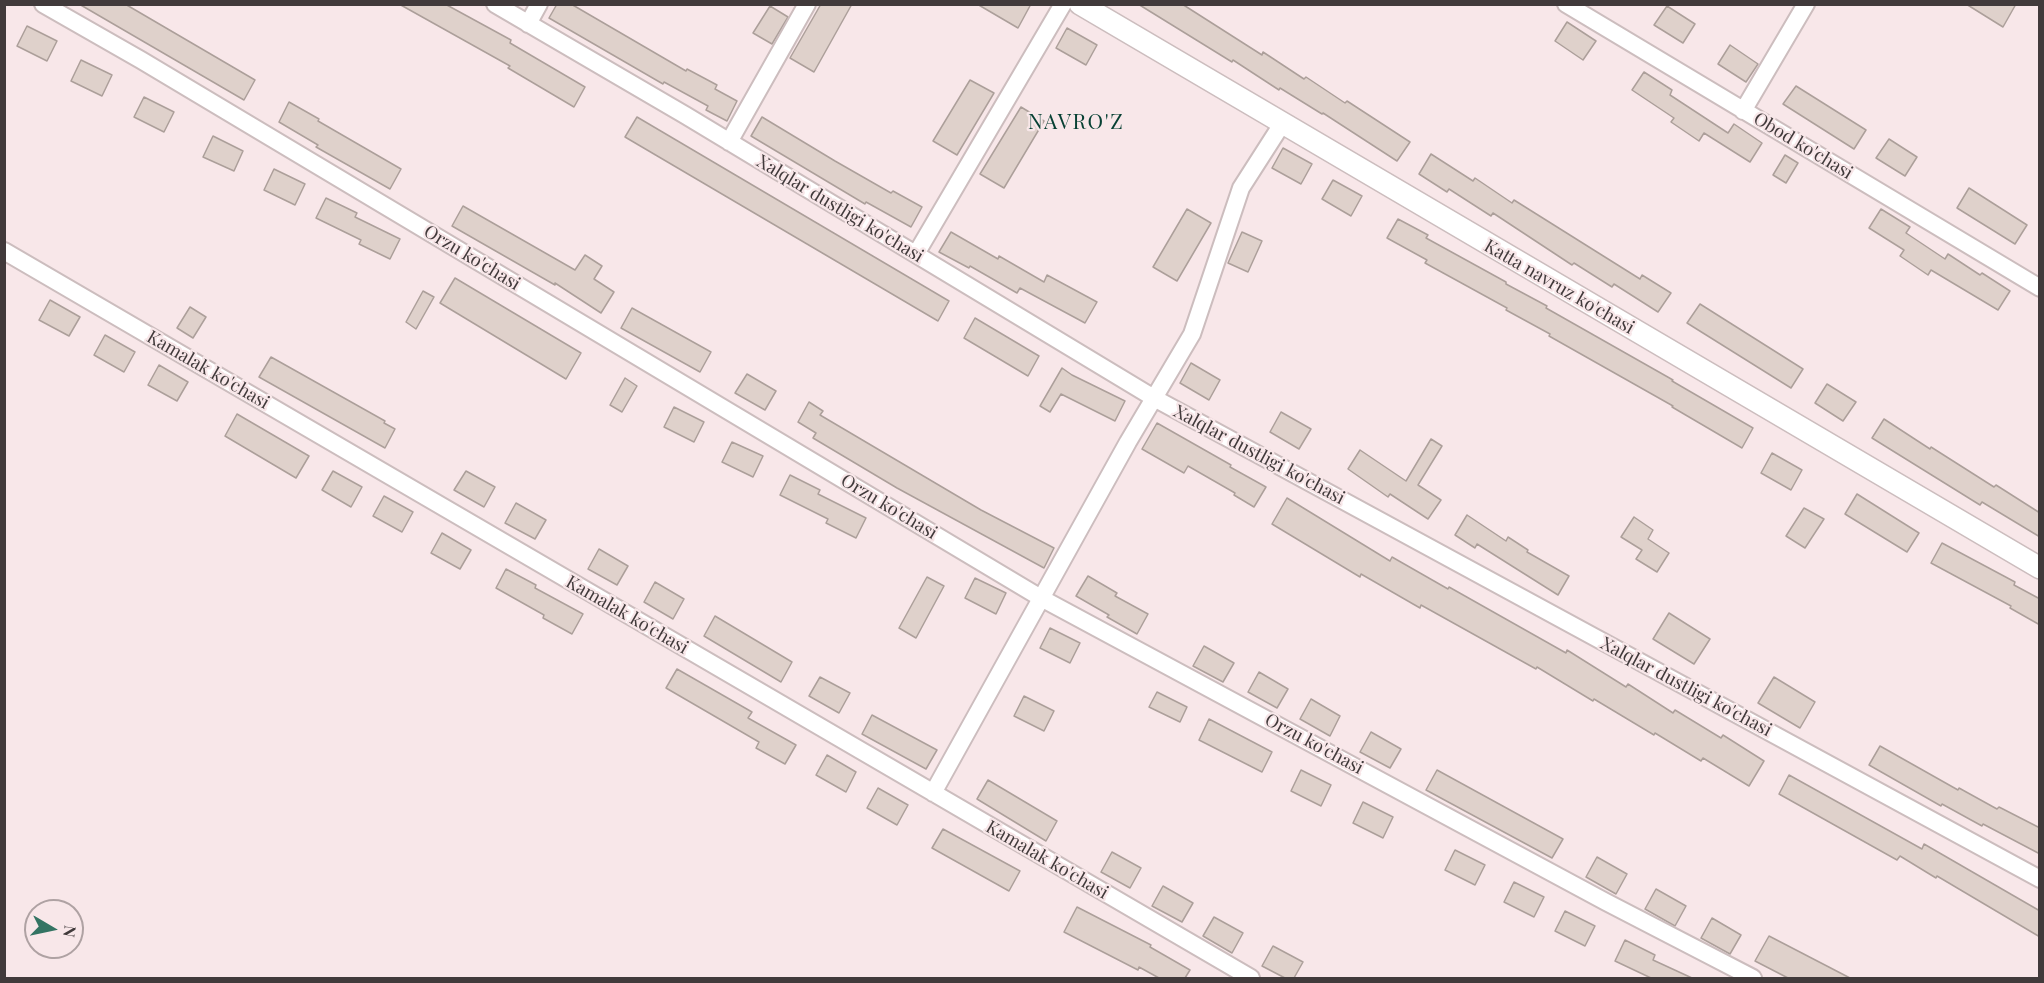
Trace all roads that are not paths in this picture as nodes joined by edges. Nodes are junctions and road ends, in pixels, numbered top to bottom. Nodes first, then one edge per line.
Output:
1 (43, 4) edge
2 (495, 4) edge
3 (539, 4) edge
4 (807, 4) edge
5 (1063, 4) edge
6 (1080, 4) edge
7 (1566, 4) edge
8 (1806, 4) edge
9 (528, 24) junction
10 (1743, 111) junction
11 (1282, 124) junction
12 (729, 141) junction
13 (4, 251) edge
14 (916, 254) junction
15 (2040, 288) edge
16 (1154, 398) junction
17 (2040, 568) edge
18 (1041, 598) junction
19 (933, 793) junction
20 (2040, 879) edge
21 (1251, 978) edge
22 (1753, 978) edge

1 - 18 street, Orzu ko'chasi
2 - 9 street, Xalqlar dustligi ko'chasi
3 - 9 street
4 - 12 street
5 - 14 street
6 - 11 street, Katta navruz ko'chasi
7 - 10 street, Obod ko'chasi
8 - 10 street
9 - 12 street, Xalqlar dustligi ko'chasi
10 - 15 street, Obod ko'chasi
11 - 16 street
11 - 17 street, Katta navruz ko'chasi
12 - 14 street, Xalqlar dustligi ko'chasi
13 - 19 street, Kamalak ko'chasi
14 - 16 street, Xalqlar dustligi ko'chasi
16 - 18 street
16 - 20 street, Xalqlar dustligi ko'chasi
18 - 19 street
18 - 22 street, Orzu ko'chasi
19 - 21 street, Kamalak ko'chasi

